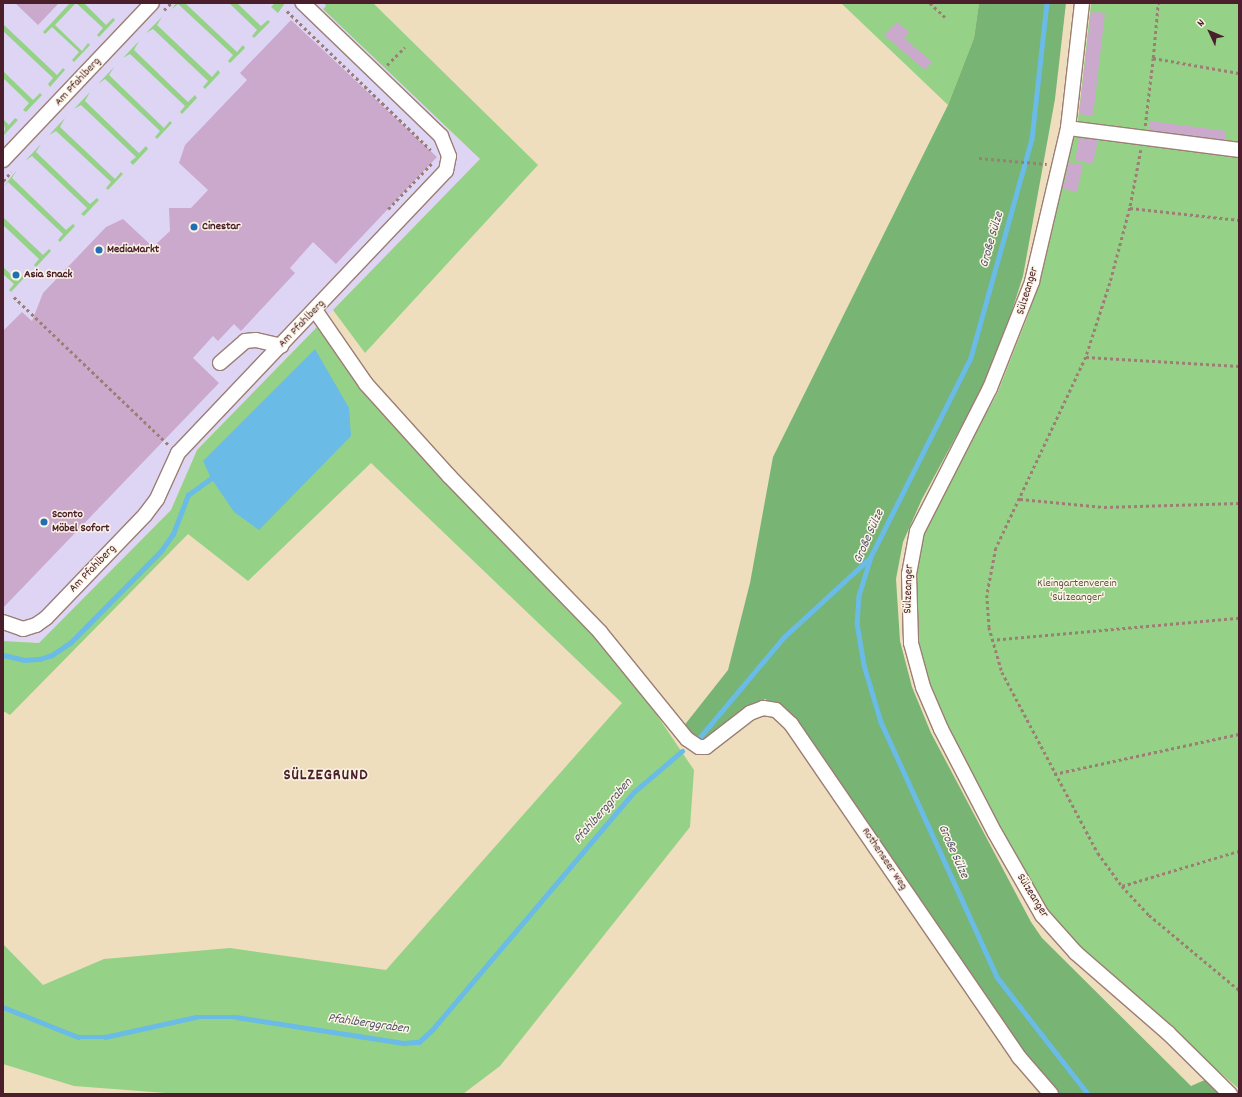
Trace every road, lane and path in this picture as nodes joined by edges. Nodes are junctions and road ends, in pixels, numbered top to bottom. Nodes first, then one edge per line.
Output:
1 (152, 3) edge
2 (303, 3) edge
3 (930, 3) edge
4 (1082, 3) edge
5 (1158, 3) edge
6 (287, 11) dead end
7 (945, 17) dead end
8 (405, 47) dead end
9 (1153, 58) junction
10 (1239, 73) edge
11 (378, 75) junction
12 (1068, 128) junction
13 (1143, 138) junction
14 (1239, 150) edge
15 (979, 158) dead end
16 (3, 160) edge
17 (1044, 164) dead end
18 (448, 166) junction
19 (1130, 208) junction
20 (1239, 220) edge
21 (14, 297) dead end
22 (315, 310) junction
23 (281, 346) junction
24 (1086, 357) junction
25 (220, 363) dead end
26 (1239, 366) edge
27 (178, 453) junction
28 (1020, 500) junction
29 (1239, 504) edge
30 (1239, 618) edge
31 (3, 622) edge
32 (991, 640) junction
33 (1239, 734) edge
34 (1054, 774) junction
35 (1239, 851) edge
36 (1122, 886) junction
37 (1239, 990) edge
38 (1050, 1094) edge
39 (1230, 1094) edge

1 - 16 street, Am Pfahlberg
2 - 11 street
3 - 7 path
4 - 12 street, Sülzeanger
5 - 9 path
6 - 18 path
8 - 11 path
9 - 10 path
9 - 13 path
11 - 18 street
12 - 13 street
12 - 39 street, Sülzeanger
13 - 14 street
13 - 19 path
15 - 17 path
18 - 22 street, Am Pfahlberg
19 - 20 path
19 - 24 path
21 - 27 path
22 - 23 street, Am Pfahlberg
22 - 38 street, Rothenseer Weg
23 - 25 street
23 - 27 street, Am Pfahlberg
24 - 26 path
24 - 28 path
27 - 31 street, Am Pfahlberg
28 - 29 path
28 - 32 path
30 - 32 path
32 - 34 path
33 - 34 path
34 - 36 path
35 - 36 path
36 - 37 path

